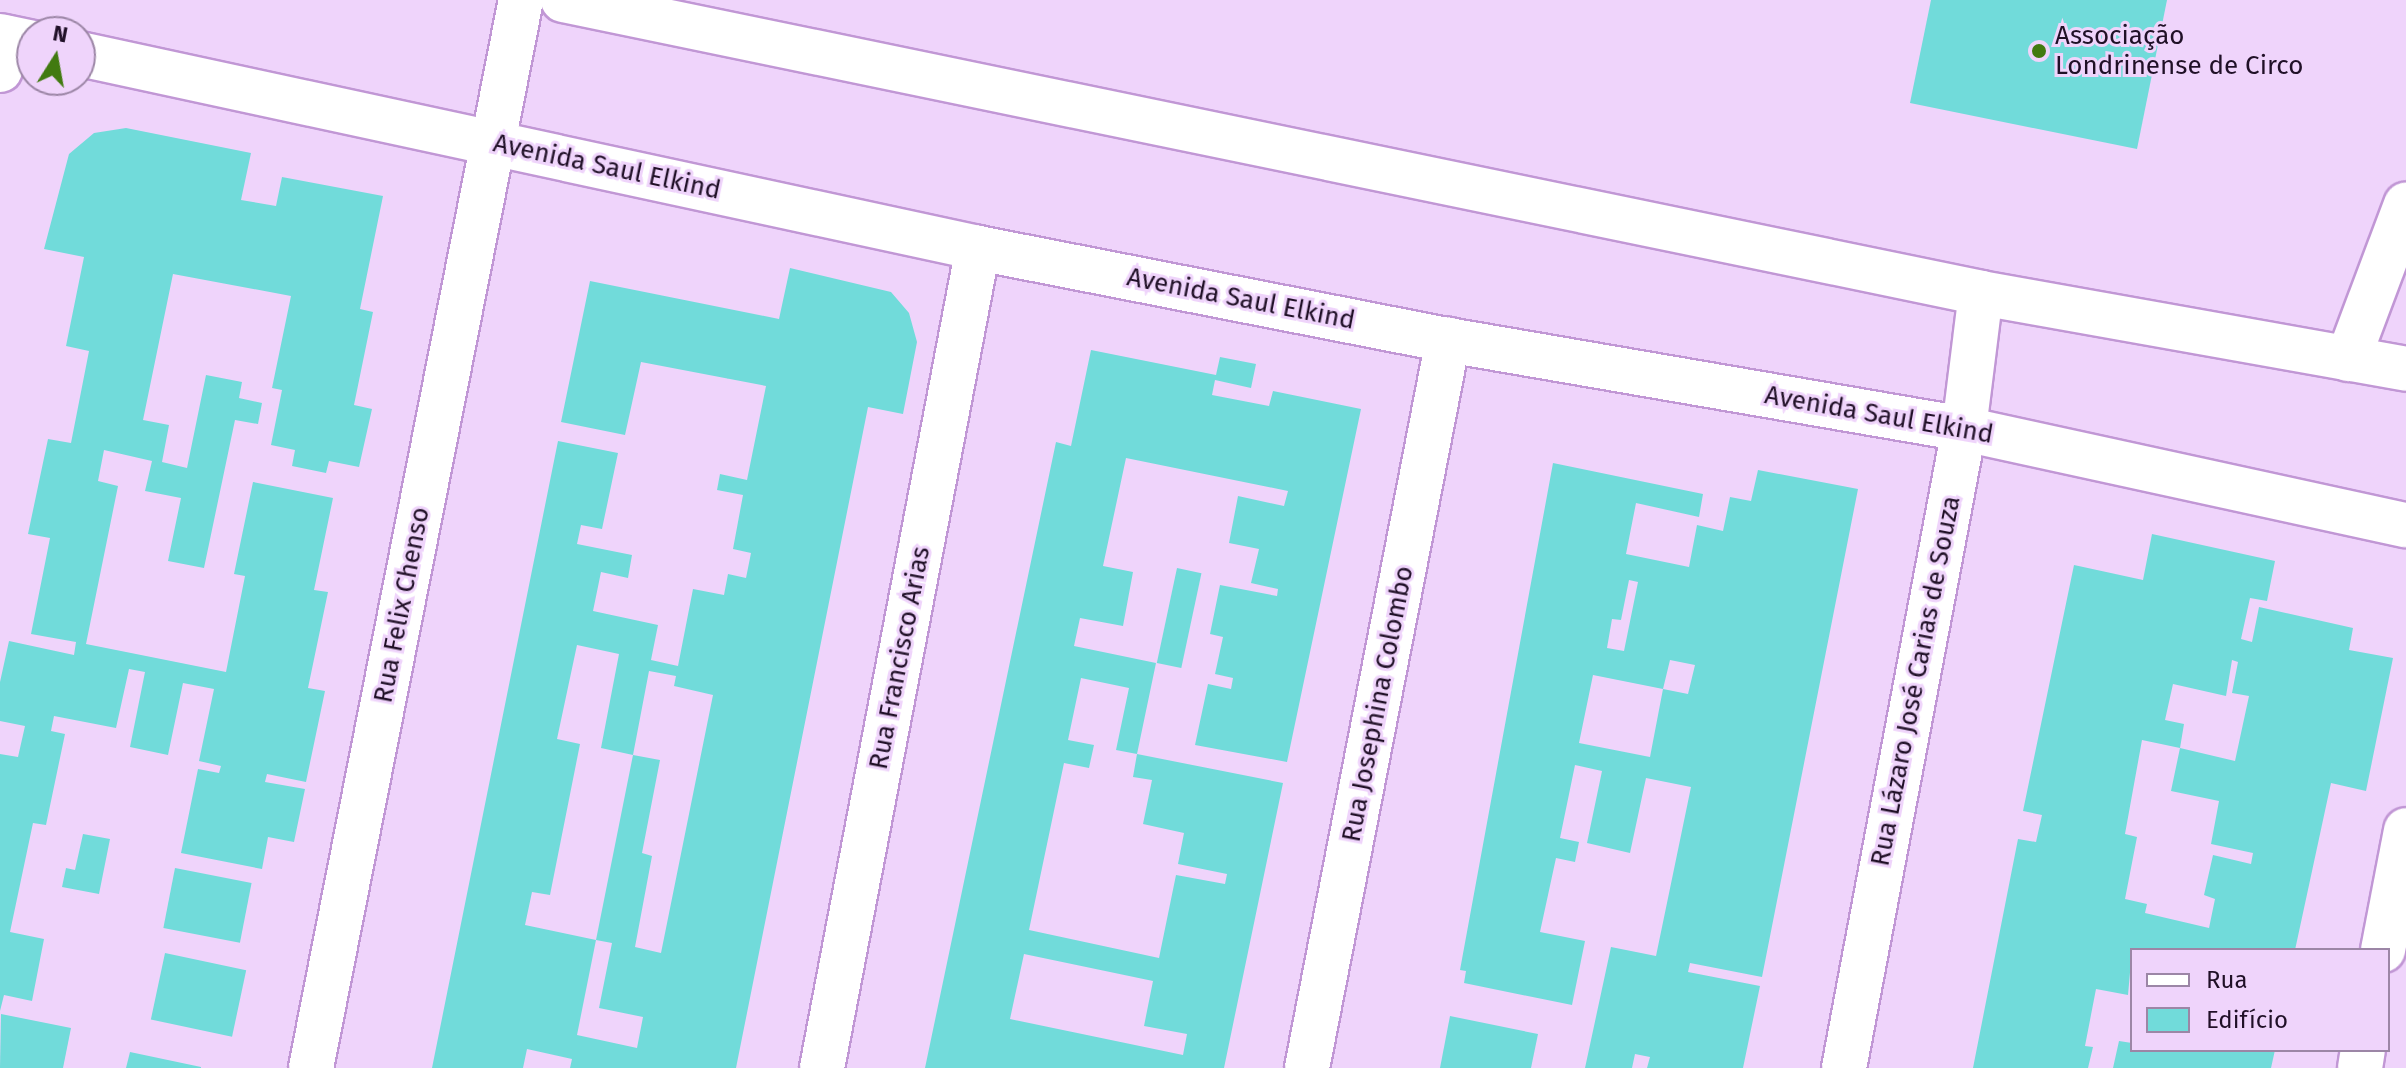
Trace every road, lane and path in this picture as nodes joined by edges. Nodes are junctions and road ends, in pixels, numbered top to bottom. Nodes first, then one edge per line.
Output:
1 (521, 0) edge
2 (563, 0) edge
3 (96, 57) edge
4 (493, 142) junction
5 (2406, 205) edge
6 (978, 248) junction
7 (1981, 293) junction
8 (1448, 340) junction
9 (2348, 359) junction
10 (2406, 369) edge
11 (1964, 429) junction
12 (2406, 525) edge
13 (2406, 830) edge
14 (2383, 948) edge
15 (311, 1068) edge
16 (822, 1068) edge
17 (1307, 1068) edge
18 (1844, 1068) edge

1 - 4 main road, Rua Felix Chenso
2 - 7 main road
3 - 4 main road, Avenida Saul Elkind
4 - 6 main road, Avenida Saul Elkind
4 - 15 main road, Rua Felix Chenso
5 - 9 main road
6 - 8 main road, Avenida Saul Elkind
6 - 16 main road, Rua Francisco Arias
7 - 9 main road
7 - 11 main road, Rua Lázaro José Carias de Souza
8 - 11 main road, Avenida Saul Elkind
8 - 17 main road, Rua Josephina Colombo
9 - 10 main road
11 - 12 main road, Avenida Saul Elkind
11 - 18 main road, Rua Lázaro José Carias de Souza
13 - 14 main road

